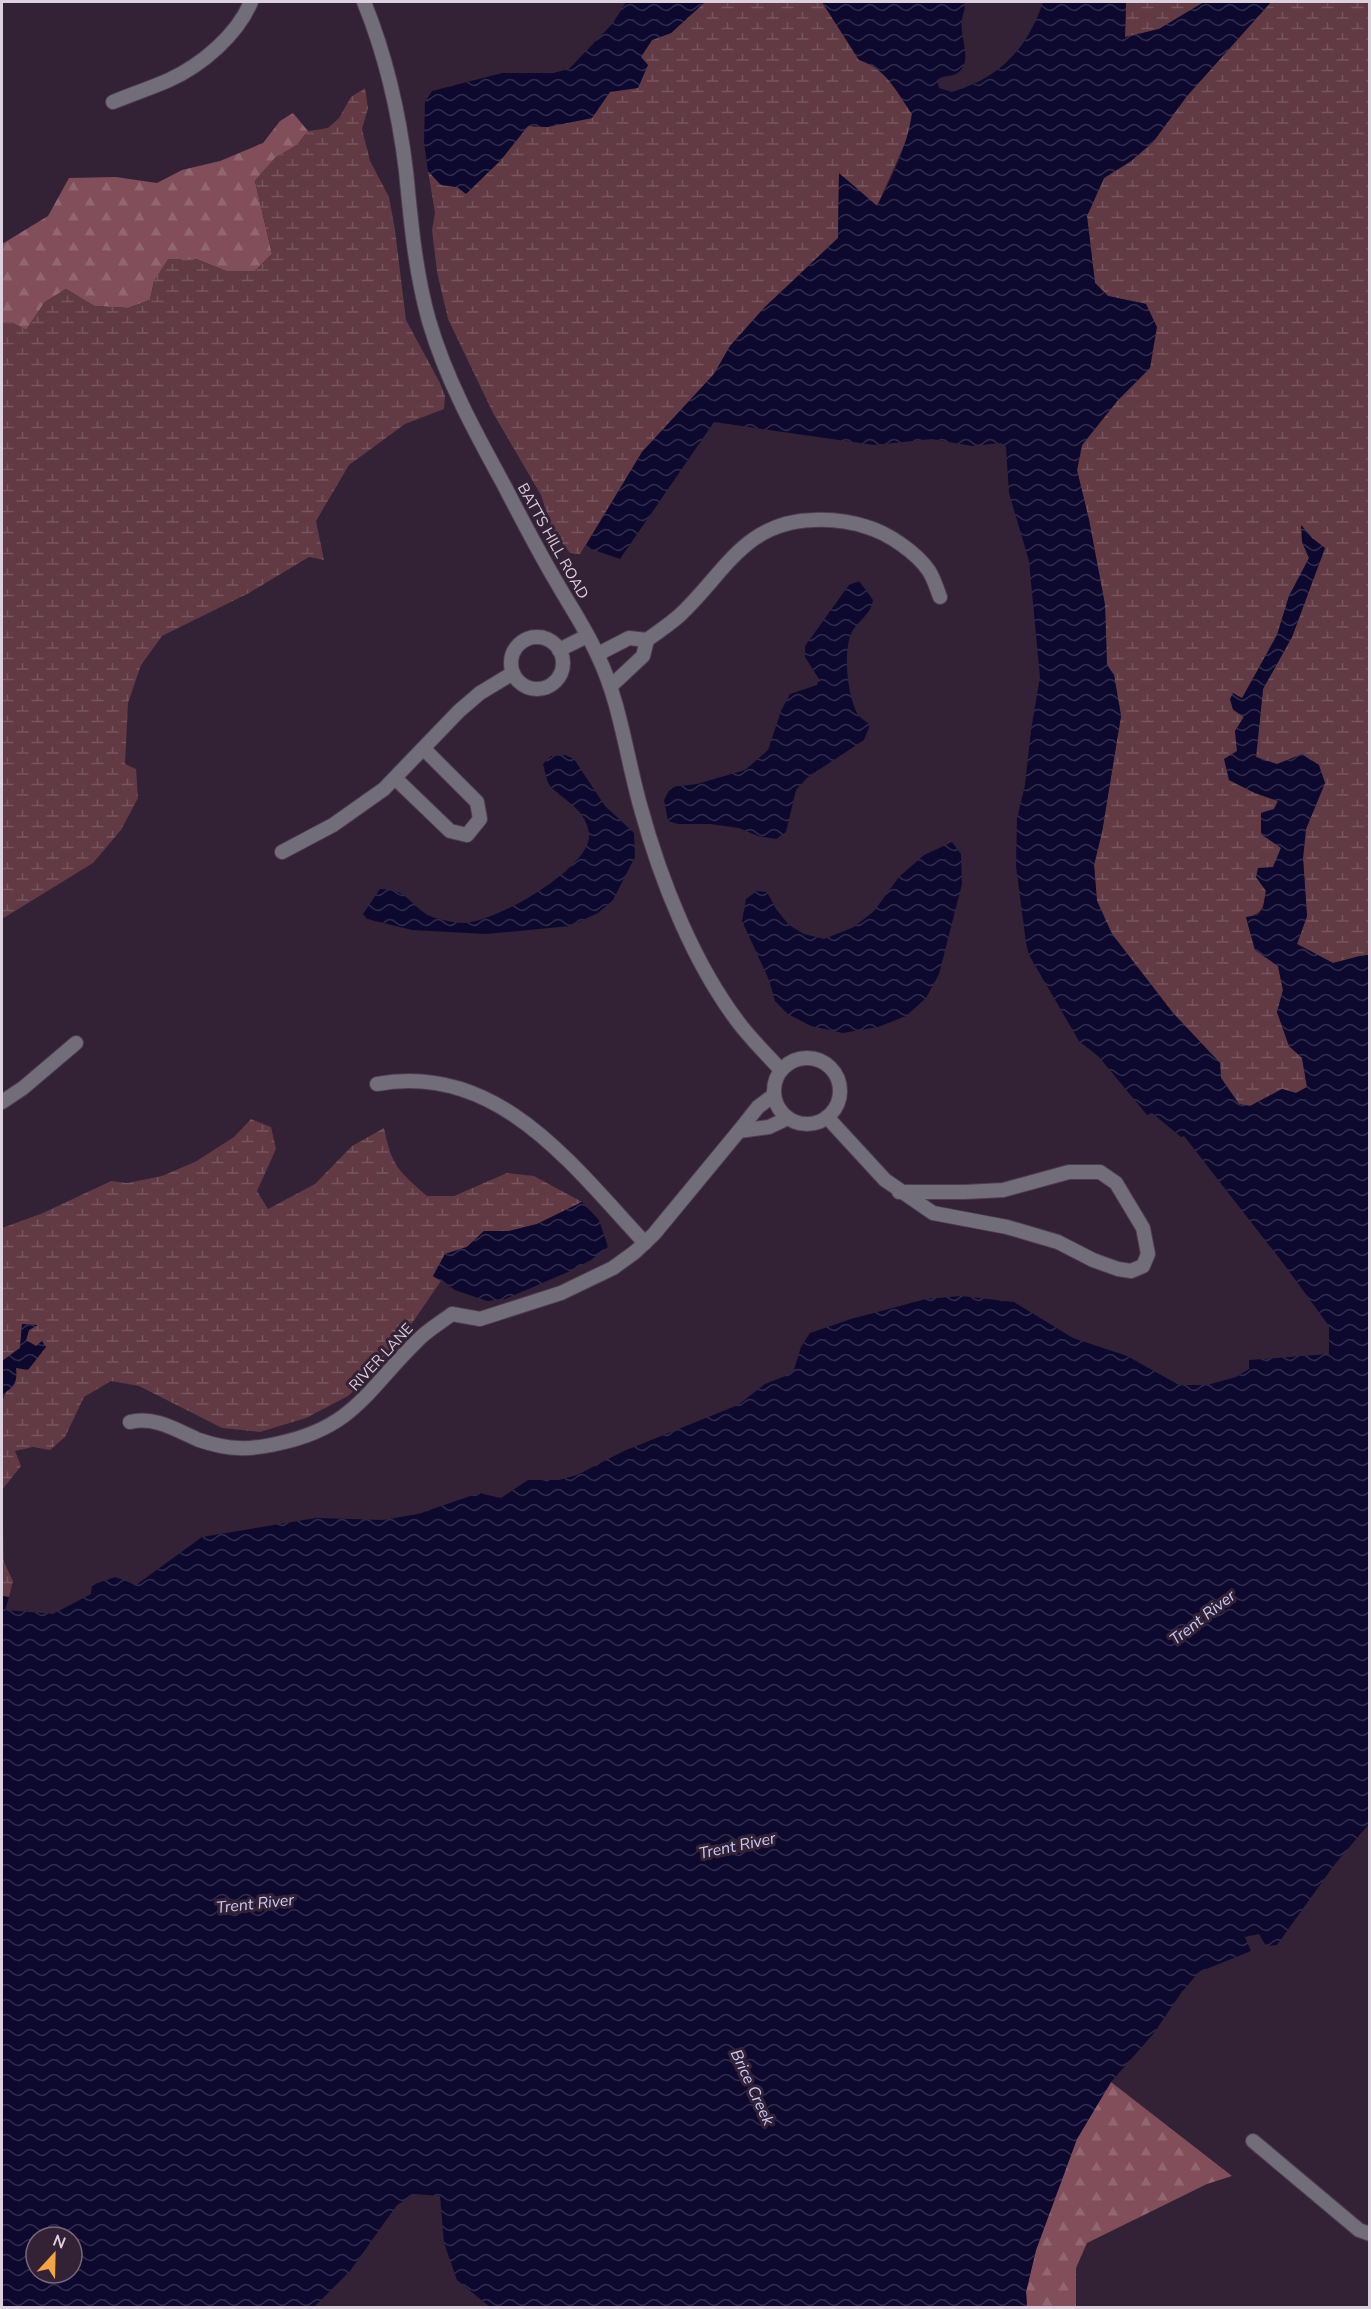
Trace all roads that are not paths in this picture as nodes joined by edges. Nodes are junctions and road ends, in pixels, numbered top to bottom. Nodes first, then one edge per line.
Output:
1 (251, 2) edge
2 (364, 2) edge
3 (113, 102) dead end
4 (940, 597) dead end
5 (587, 636) junction
6 (647, 640) junction
7 (559, 650) junction
8 (598, 654) junction
9 (513, 673) junction
10 (611, 686) junction
11 (424, 749) junction
12 (396, 779) junction
13 (282, 852) dead end
14 (76, 1043) dead end
15 (781, 1070) junction
16 (377, 1084) dead end
17 (774, 1095) junction
18 (2, 1102) edge
19 (827, 1117) junction
20 (788, 1118) junction
21 (739, 1131) junction
22 (899, 1192) junction
23 (965, 1192) junction
24 (962, 1218) junction
25 (645, 1243) junction
26 (130, 1422) dead end
27 (1253, 2141) dead end
28 (1370, 2234) edge

1 - 3 street
2 - 5 street, BATTS HILL ROAD
4 - 6 street
5 - 7 street
5 - 8 street, BATTS HILL ROAD
6 - 8 street
6 - 10 street
7 - 9 street
7 - 9 street
8 - 10 street, BATTS HILL ROAD
9 - 11 street
10 - 15 street, BATTS HILL ROAD
11 - 12 street
11 - 12 street
12 - 13 street
14 - 18 street
15 - 17 street
15 - 19 street
16 - 25 street
17 - 20 street
17 - 21 street, RIVER LANE
19 - 20 street
19 - 22 street
20 - 21 street
21 - 25 street, RIVER LANE
22 - 23 street
22 - 24 street
23 - 24 street
23 - 24 street
25 - 26 street, RIVER LANE
27 - 28 street

